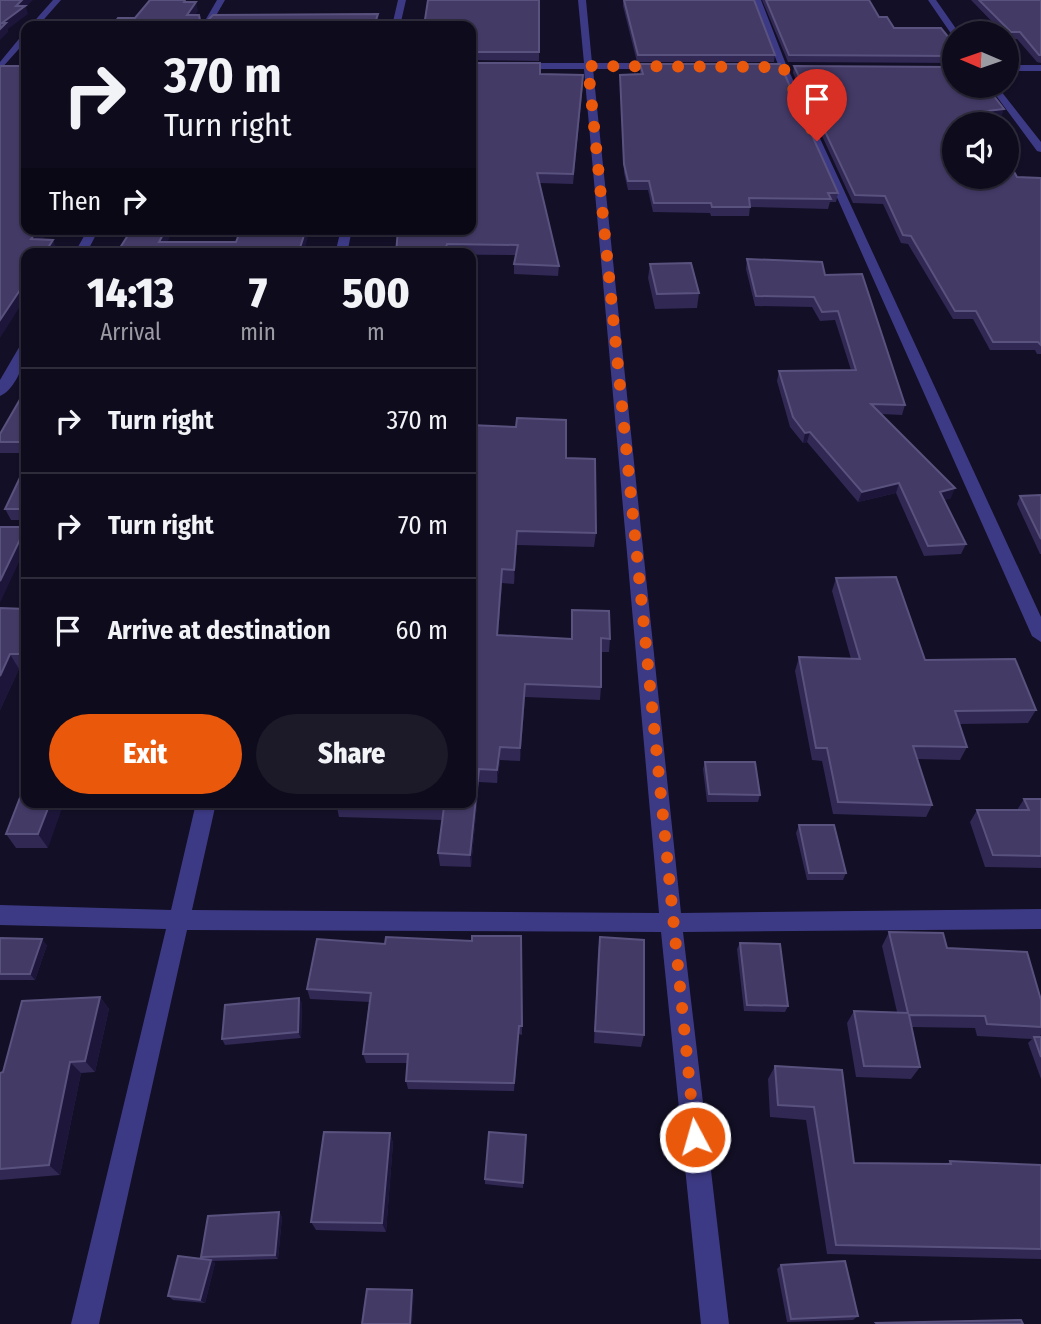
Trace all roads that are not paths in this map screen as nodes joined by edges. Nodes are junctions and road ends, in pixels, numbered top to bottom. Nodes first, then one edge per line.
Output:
1 (57, 0) edge
2 (221, 0) edge
3 (402, 0) edge
4 (582, 0) edge
5 (757, 0) edge
6 (932, 0) edge
7 (38, 21) edge
8 (209, 21) edge
9 (397, 21) edge
10 (947, 21) edge
11 (21, 42) edge
12 (476, 66) edge
13 (588, 66) junction
14 (672, 66) edge
15 (769, 67) edge
16 (790, 67) junction
17 (0, 68) edge
18 (1019, 68) edge
19 (1041, 68) edge
20 (13, 69) edge
21 (1002, 98) edge
22 (1041, 149) edge
23 (21, 356) edge
24 (0, 392) edge
25 (1041, 636) edge
26 (205, 808) edge
27 (0, 915) edge
28 (1041, 919) edge
29 (177, 921) junction
30 (671, 923) junction
31 (85, 1324) edge
32 (715, 1324) edge

1 - 7 street
2 - 8 street
3 - 9 street
4 - 13 street
5 - 16 street
6 - 10 street
11 - 17 street
12 - 13 street
13 - 14 street
13 - 30 street
15 - 16 street
16 - 25 street
17 - 20 street
18 - 19 street
21 - 22 street
23 - 24 street
26 - 29 street
27 - 29 street
28 - 30 street
29 - 30 street
29 - 31 street
30 - 32 street

